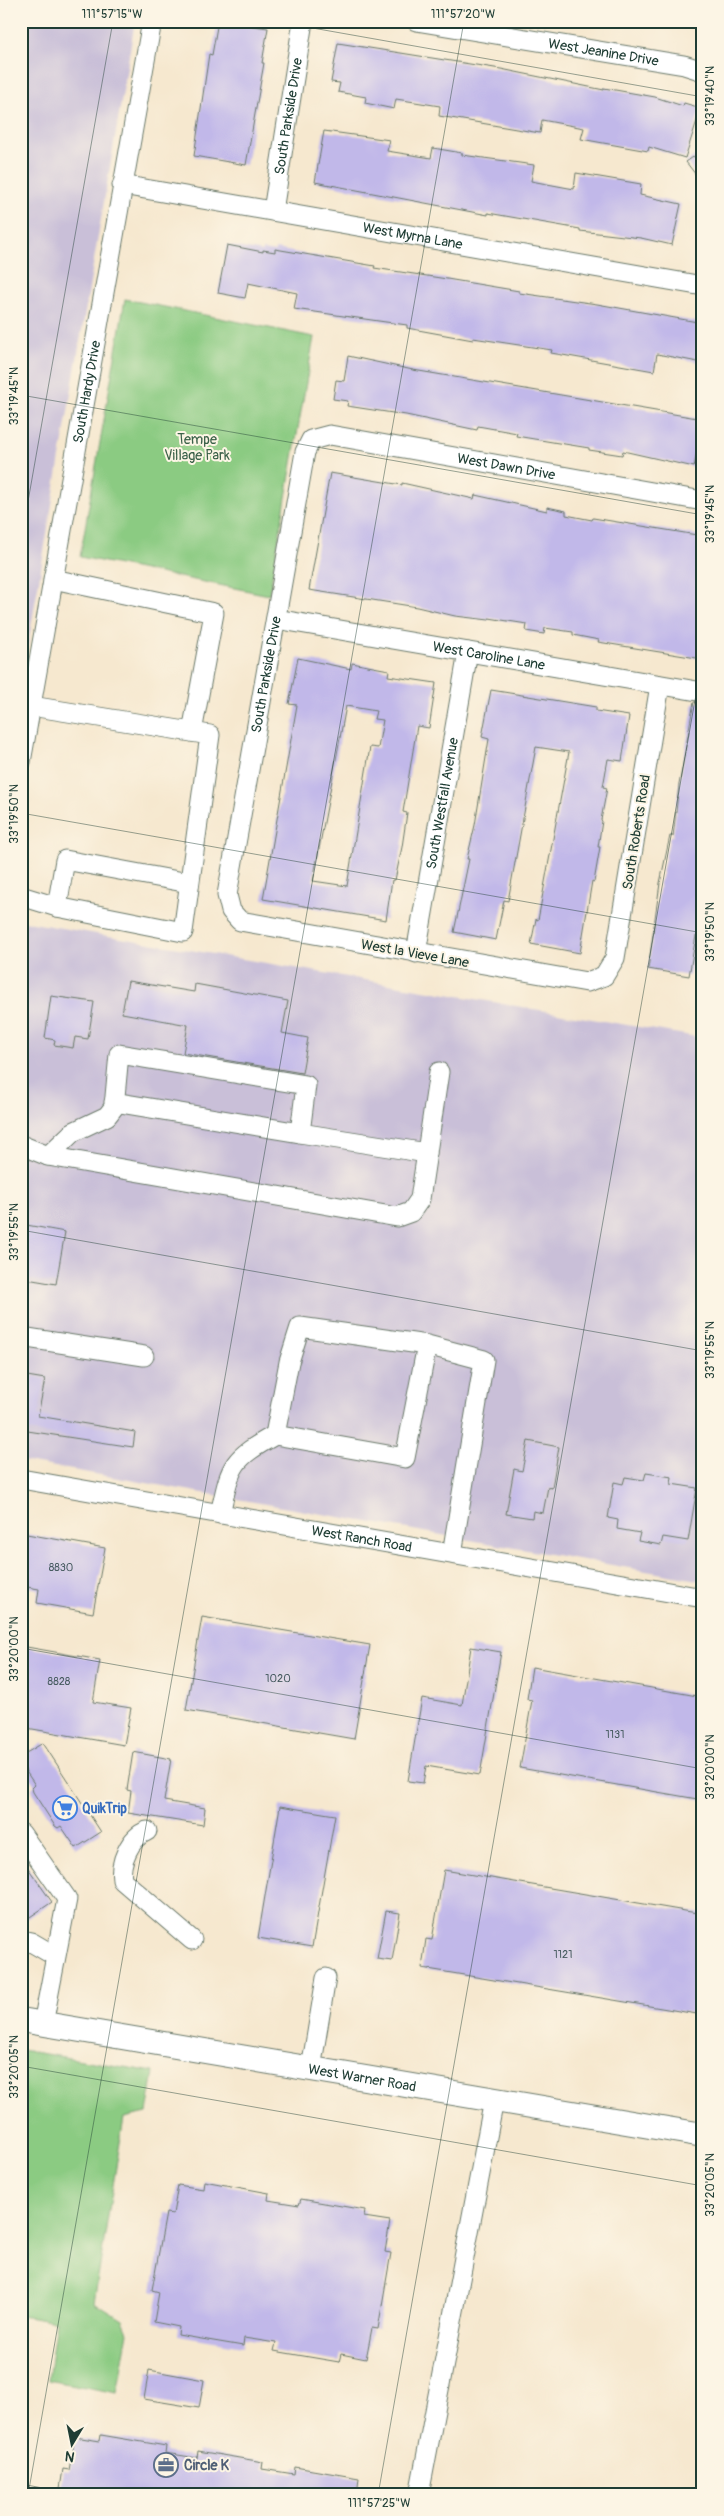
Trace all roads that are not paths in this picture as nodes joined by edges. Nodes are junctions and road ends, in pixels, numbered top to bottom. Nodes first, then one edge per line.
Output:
1 (152, 21) edge
2 (303, 21) edge
3 (416, 21) edge
4 (703, 71) edge
5 (122, 184) junction
6 (273, 211) junction
7 (703, 286) edge
8 (311, 440) joint
9 (703, 501) edge
10 (53, 580) junction
11 (276, 619) junction
12 (468, 652) junction
13 (660, 685) junction
14 (703, 692) edge
15 (31, 706) junction
16 (192, 732) junction
17 (22, 753) edge
18 (188, 883) junction
19 (21, 896) edge
20 (57, 907) junction
21 (231, 910) joint
22 (416, 953) junction
23 (604, 976) joint
24 (439, 1072) dead end
25 (114, 1102) junction
26 (300, 1133) junction
27 (21, 1145) edge
28 (427, 1153) junction
29 (48, 1156) junction
30 (21, 1337) edge
31 (427, 1346) junction
32 (144, 1356) dead end
33 (275, 1435) junction
34 (21, 1479) edge
35 (220, 1514) junction
36 (452, 1554) junction
37 (703, 1598) edge
38 (148, 1831) dead end
39 (21, 1833) edge
40 (21, 1940) edge
41 (192, 1940) dead end
42 (55, 1956) junction
43 (326, 1978) dead end
44 (32, 2022) edge
45 (311, 2069) junction
46 (494, 2100) junction
47 (703, 2136) edge
48 (419, 2495) edge

1 - 5 street, South Hardy Drive
2 - 6 street, South Parkside Drive
3 - 4 street, West Jeanine Drive
5 - 6 street, West Myrna Lane
5 - 10 street, South Hardy Drive
6 - 7 street, West Myrna Lane
8 - 9 street, West Dawn Drive
8 - 11 street, South Parkside Drive
10 - 15 street, South Hardy Drive
10 - 16 street
11 - 12 street, West Caroline Lane
11 - 21 street, South Parkside Drive
12 - 13 street, West Caroline Lane
12 - 22 street, South Westfall Avenue
13 - 14 street, West Caroline Lane
13 - 23 street, South Roberts Road
15 - 16 street
15 - 17 street, South Hardy Drive
16 - 18 street
18 - 20 street
18 - 20 street
19 - 20 street
21 - 22 street, West la Vieve Lane
22 - 23 street, West la Vieve Lane
24 - 28 street
25 - 26 street
25 - 26 street
25 - 29 street
26 - 28 street
27 - 29 street
28 - 29 street
30 - 32 street
31 - 33 street
31 - 33 street
31 - 36 street
33 - 35 street
34 - 35 street, West Ranch Road
35 - 36 street, West Ranch Road
36 - 37 street, West Ranch Road
38 - 41 street
39 - 42 street
40 - 42 street
42 - 44 street
43 - 45 street
44 - 45 main road, West Warner Road
45 - 46 main road, West Warner Road
46 - 47 main road, West Warner Road
46 - 48 street

